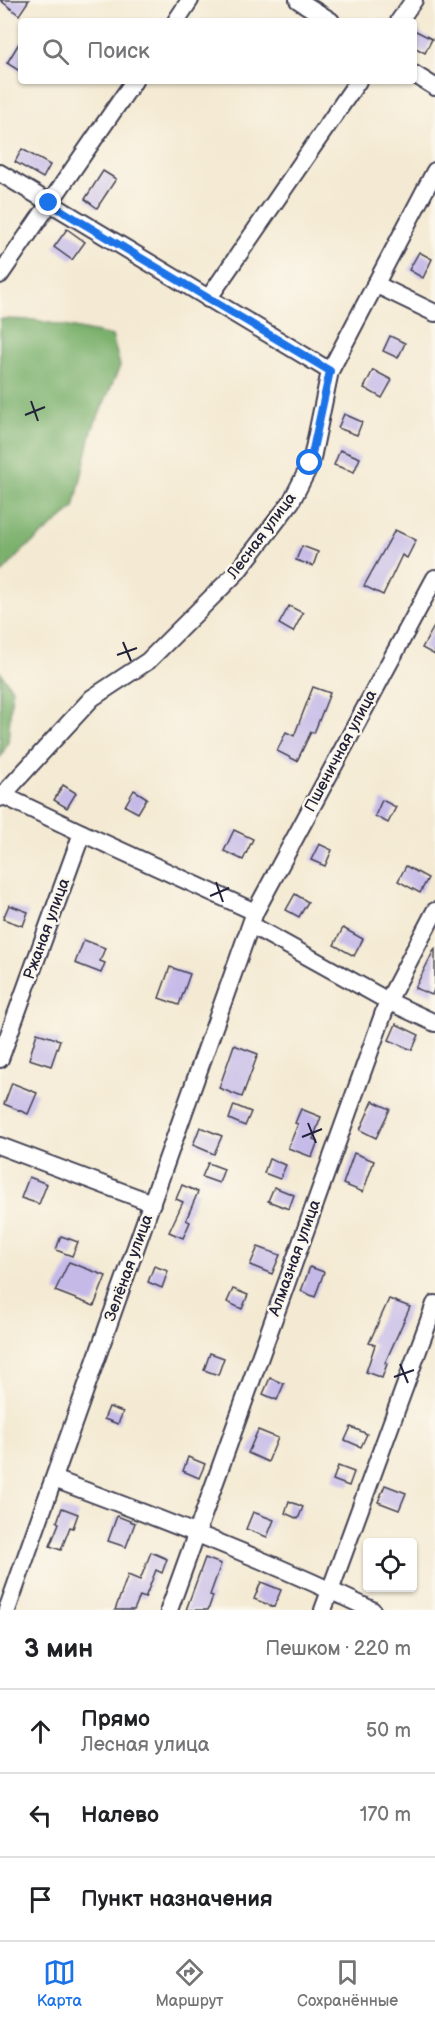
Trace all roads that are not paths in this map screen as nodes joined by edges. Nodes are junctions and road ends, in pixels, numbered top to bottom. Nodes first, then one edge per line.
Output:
1 (190, 0) edge
2 (298, 0) edge
3 (414, 0) edge
4 (178, 18) edge
5 (326, 18) edge
6 (401, 18) edge
7 (417, 76) edge
8 (132, 84) edge
9 (356, 84) edge
10 (435, 87) edge
11 (435, 171) edge
12 (0, 173) edge
13 (49, 203) junction
14 (0, 275) edge
15 (375, 284) junction
16 (208, 299) junction
17 (435, 313) edge
18 (330, 371) junction
19 (435, 578) edge
20 (1, 796) edge
21 (82, 833) junction
22 (435, 911) edge
23 (253, 919) junction
24 (388, 1001) junction
25 (435, 1023) edge
26 (0, 1059) edge
27 (0, 1146) edge
28 (153, 1203) junction
29 (435, 1304) edge
30 (54, 1479) junction
31 (197, 1532) junction
32 (331, 1590) junction
33 (7, 1610) edge
34 (169, 1610) edge
35 (323, 1610) edge
36 (372, 1610) edge

1 - 4 street
2 - 5 street
3 - 6 street
7 - 10 street
8 - 13 street
9 - 16 street
11 - 15 street, Лесная улица
12 - 13 street
13 - 14 street
13 - 16 street
15 - 17 street
15 - 18 street, Лесная улица
16 - 18 street
18 - 20 street, Лесная улица
19 - 23 street, Пшеничная улица
20 - 21 street
21 - 23 street
21 - 26 street, Ржаная улица
22 - 24 street, Алмазная улица
23 - 24 street
23 - 28 street, Зелёная улица
24 - 25 street
24 - 31 street, Алмазная улица
27 - 28 street
28 - 30 street, Зелёная улица
29 - 32 street
30 - 31 street
30 - 33 street, Зелёная улица
31 - 32 street
31 - 34 street, Алмазная улица
32 - 35 street
32 - 36 street

